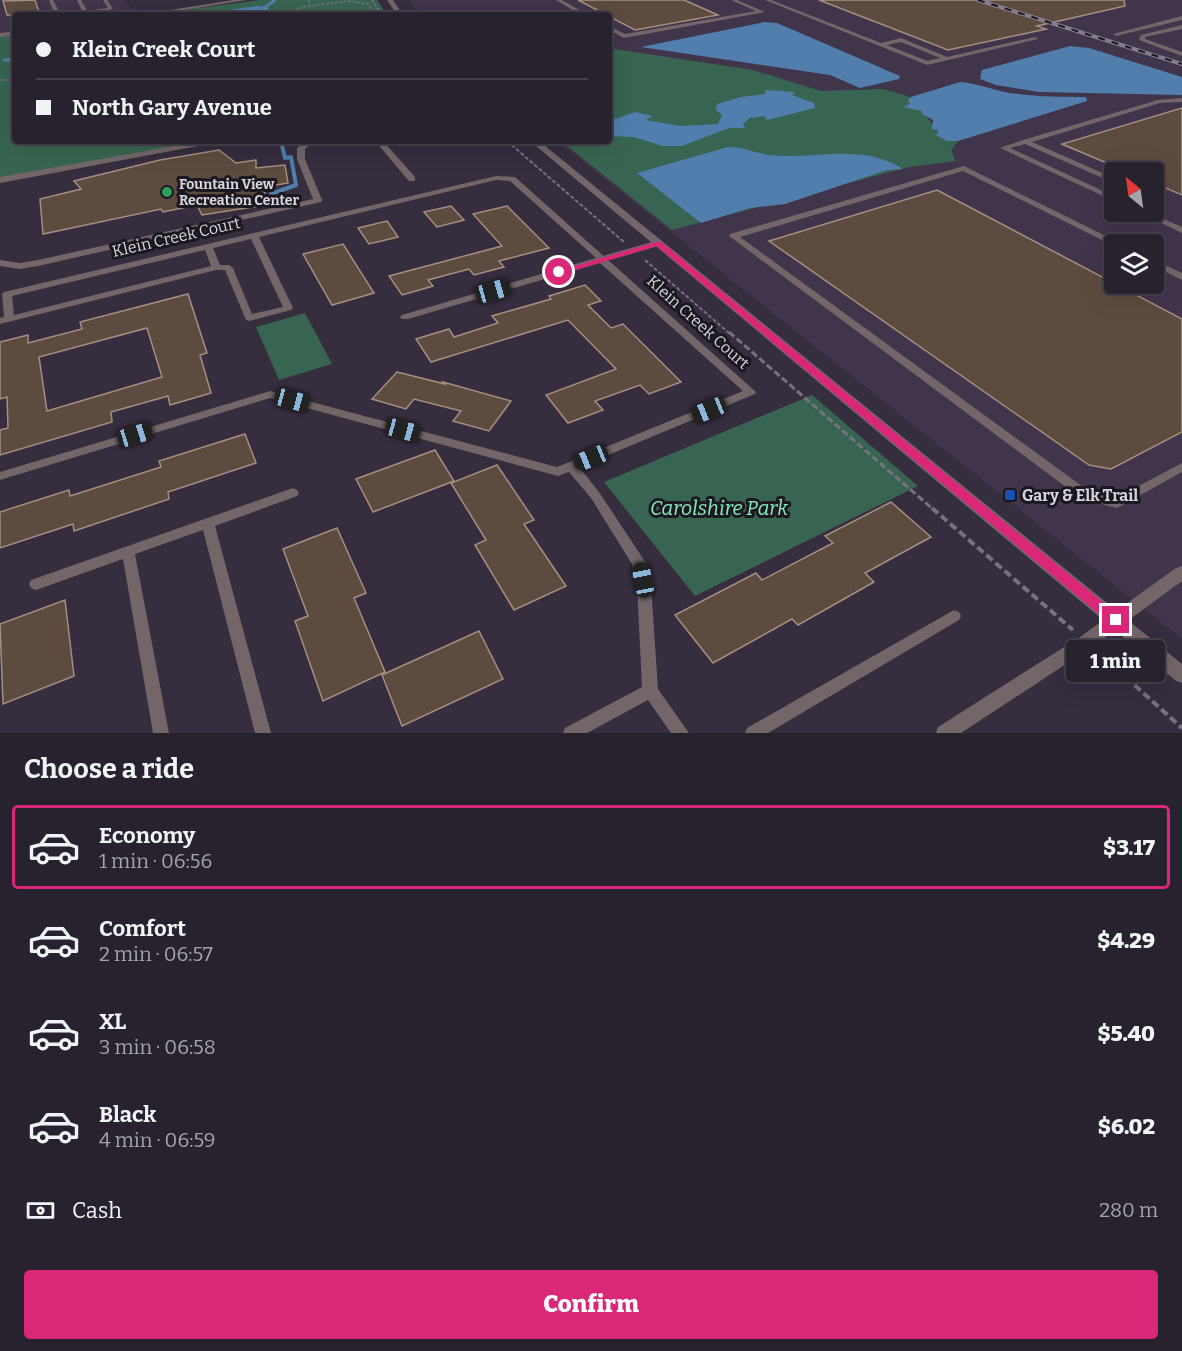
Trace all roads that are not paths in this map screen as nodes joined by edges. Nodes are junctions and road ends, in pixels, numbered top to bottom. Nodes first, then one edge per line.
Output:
1 (105, 0) edge
2 (244, 0) edge
3 (558, 0) edge
4 (733, 0) edge
5 (767, 0) edge
6 (788, 0) edge
7 (774, 3) junction
8 (96, 12) edge
9 (162, 12) edge
10 (580, 12) edge
11 (1182, 18) edge
12 (1182, 27) edge
13 (612, 30) edge
14 (1116, 33) dead end
15 (1035, 39) dead end
16 (880, 45) junction
17 (1182, 54) edge
18 (948, 59) junction
19 (1182, 100) edge
20 (1025, 141) junction
21 (159, 144) edge
22 (198, 144) edge
23 (307, 144) edge
24 (382, 144) edge
25 (538, 144) edge
26 (0, 175) edge
27 (1104, 177) edge
28 (412, 179) dead end
29 (0, 180) edge
30 (1104, 194) edge
31 (1164, 222) edge
32 (1182, 230) edge
33 (254, 236) junction
34 (1104, 237) edge
35 (658, 243) junction
36 (208, 246) junction
37 (603, 259) junction
38 (0, 263) edge
39 (216, 267) junction
40 (1164, 267) edge
41 (1182, 277) edge
42 (405, 317) dead end
43 (4, 319) edge
44 (571, 466) junction
45 (1182, 467) edge
46 (0, 476) edge
47 (293, 494) dead end
48 (208, 523) junction
49 (128, 551) junction
50 (1182, 572) edge
51 (36, 584) dead end
52 (954, 616) dead end
53 (1116, 620) junction
54 (1182, 675) edge
55 (650, 691) junction
56 (161, 733) edge
57 (263, 733) edge
58 (571, 733) edge
59 (681, 733) edge
60 (753, 733) edge
61 (945, 733) edge

1 - 8 lane
2 - 9 street
3 - 10 lane
4 - 13 lane
5 - 7 lane
6 - 7 lane
7 - 16 lane
11 - 14 lane
12 - 17 lane
15 - 18 lane
16 - 18 lane
16 - 18 lane
19 - 20 lane
20 - 27 lane
20 - 30 lane
21 - 26 street
22 - 29 street
23 - 38 lane
24 - 28 lane
25 - 35 street
31 - 32 lane
33 - 36 lane, Klein Creek Court
33 - 37 lane, Klein Creek Court
33 - 39 lane
34 - 45 lane
35 - 37 street
35 - 53 street
36 - 39 lane
36 - 43 lane, Klein Creek Court
37 - 42 lane
37 - 44 lane, Klein Creek Court
39 - 43 lane
40 - 41 lane
44 - 46 lane
44 - 55 lane
47 - 48 lane
48 - 49 lane
48 - 57 lane
49 - 51 lane
49 - 56 lane
50 - 53 street
52 - 60 lane
53 - 54 street
53 - 61 street
55 - 58 lane
55 - 59 lane

